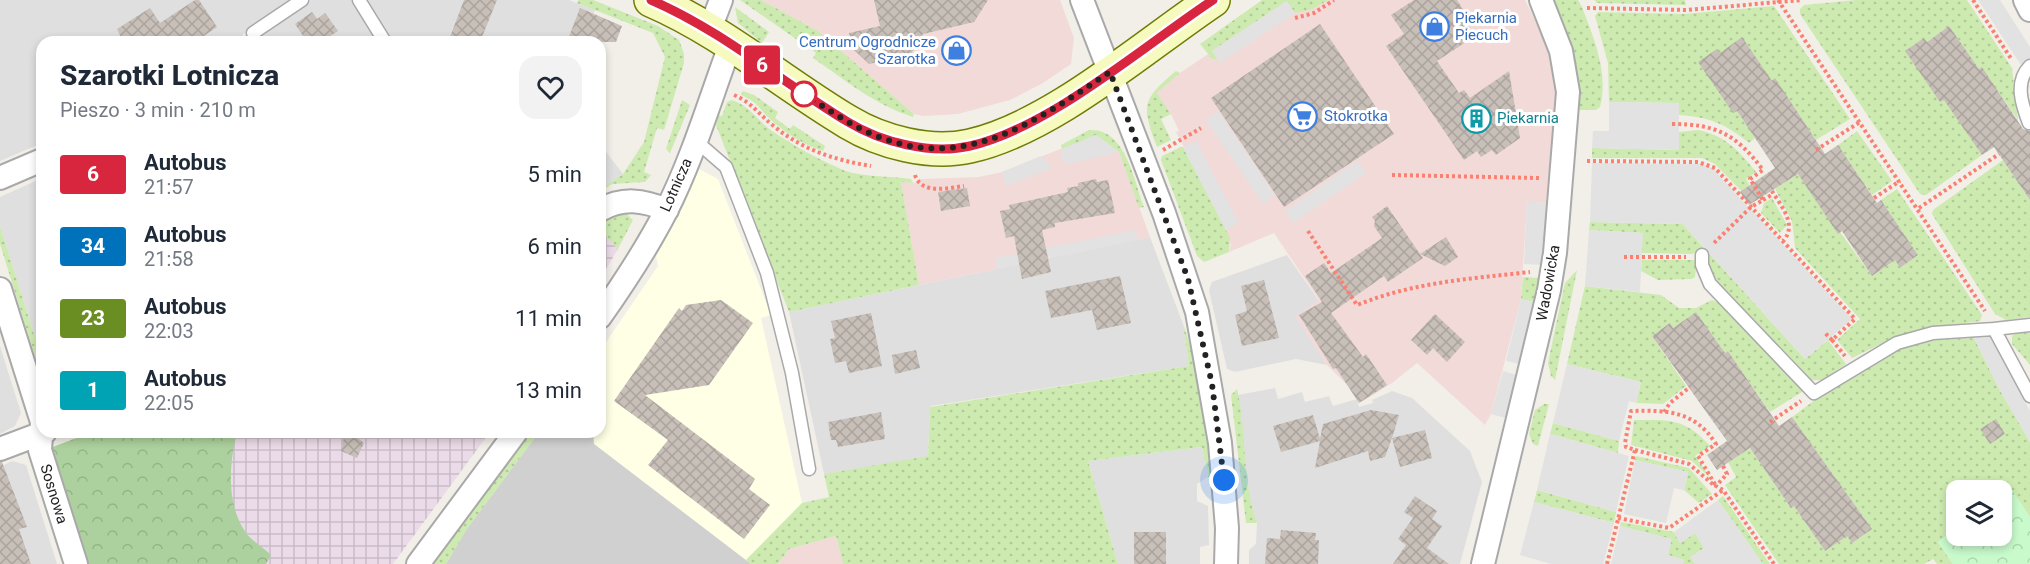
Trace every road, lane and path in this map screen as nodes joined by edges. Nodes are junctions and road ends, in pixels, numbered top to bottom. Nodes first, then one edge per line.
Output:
1 (302, 0) edge
2 (359, 0) edge
3 (651, 0) edge
4 (1082, 0) edge
5 (1213, 0) edge
6 (1334, 0) edge
7 (1541, 0) edge
8 (1802, 0) edge
9 (1973, 0) edge
10 (2025, 0) edge
11 (1778, 1) edge
12 (1587, 8) dead end
13 (2030, 10) edge
14 (1295, 18) dead end
15 (720, 24) edge
16 (253, 33) dead end
17 (381, 36) edge
18 (2026, 71) edge
19 (1110, 72) junction
20 (714, 89) junction
21 (1860, 122) junction
22 (2029, 123) edge
23 (1672, 124) dead end
24 (1201, 128) dead end
25 (696, 141) junction
26 (1816, 150) dead end
27 (1160, 151) dead end
28 (1999, 154) dead end
29 (840, 158) dead end
30 (1587, 161) dead end
31 (36, 163) edge
32 (914, 171) dead end
33 (1392, 175) dead end
34 (0, 178) edge
35 (1560, 178) junction
36 (1900, 181) junction
37 (964, 186) dead end
38 (1874, 198) dead end
39 (1763, 200) junction
40 (1751, 207) junction
41 (606, 208) edge
42 (1919, 208) junction
43 (667, 210) junction
44 (1308, 231) dead end
45 (1783, 241) junction
46 (1702, 255) junction
47 (1624, 256) dead end
48 (1553, 269) junction
49 (0, 289) edge
50 (606, 308) edge
51 (2030, 324) edge
52 (1994, 329) junction
53 (1824, 332) dead end
54 (2024, 376) edge
55 (1690, 387) dead end
56 (1814, 393) junction
57 (2030, 396) edge
58 (36, 405) edge
59 (1664, 412) junction
60 (1770, 422) dead end
61 (36, 431) edge
62 (42, 438) edge
63 (512, 438) edge
64 (0, 449) edge
65 (1635, 450) junction
66 (1723, 466) dead end
67 (809, 469) dead end
68 (1716, 486) junction
69 (1723, 490) junction
70 (1618, 518) junction
71 (76, 564) edge
72 (418, 564) edge
73 (1226, 564) edge
74 (1483, 564) edge
75 (1607, 564) edge
76 (1774, 564) edge

1 - 16 lane
2 - 17 lane
3 - 15 street
4 - 19 street
5 - 19 street
6 - 14 path
7 - 35 street, Wadowicka
8 - 11 path
9 - 18 path
10 - 13 street
11 - 12 path
11 - 21 path
15 - 19 street
15 - 20 street, Lotnicza
18 - 22 lane
19 - 73 street
20 - 25 street, Lotnicza
20 - 29 path
21 - 26 path
21 - 36 path
23 - 39 path
24 - 27 path
25 - 43 street, Lotnicza
25 - 67 lane
28 - 42 path
30 - 40 path
31 - 34 street
32 - 37 path
33 - 35 path
35 - 48 street, Wadowicka
36 - 38 path
36 - 42 path
39 - 40 path
39 - 45 path
40 - 45 path
40 - 46 path
41 - 43 street
42 - 52 path
43 - 50 street, Lotnicza
44 - 48 path
45 - 53 path
46 - 47 path
46 - 56 lane
48 - 74 street, Wadowicka
49 - 58 street, Sosnowa
51 - 52 lane
52 - 54 lane
52 - 56 lane
54 - 57 lane
55 - 59 path
56 - 60 path
59 - 65 path
59 - 68 path
61 - 64 street
62 - 71 street, Sosnowa
63 - 72 street
65 - 68 path
65 - 70 path
66 - 68 path
68 - 69 path
69 - 70 path
69 - 76 path
70 - 75 path

